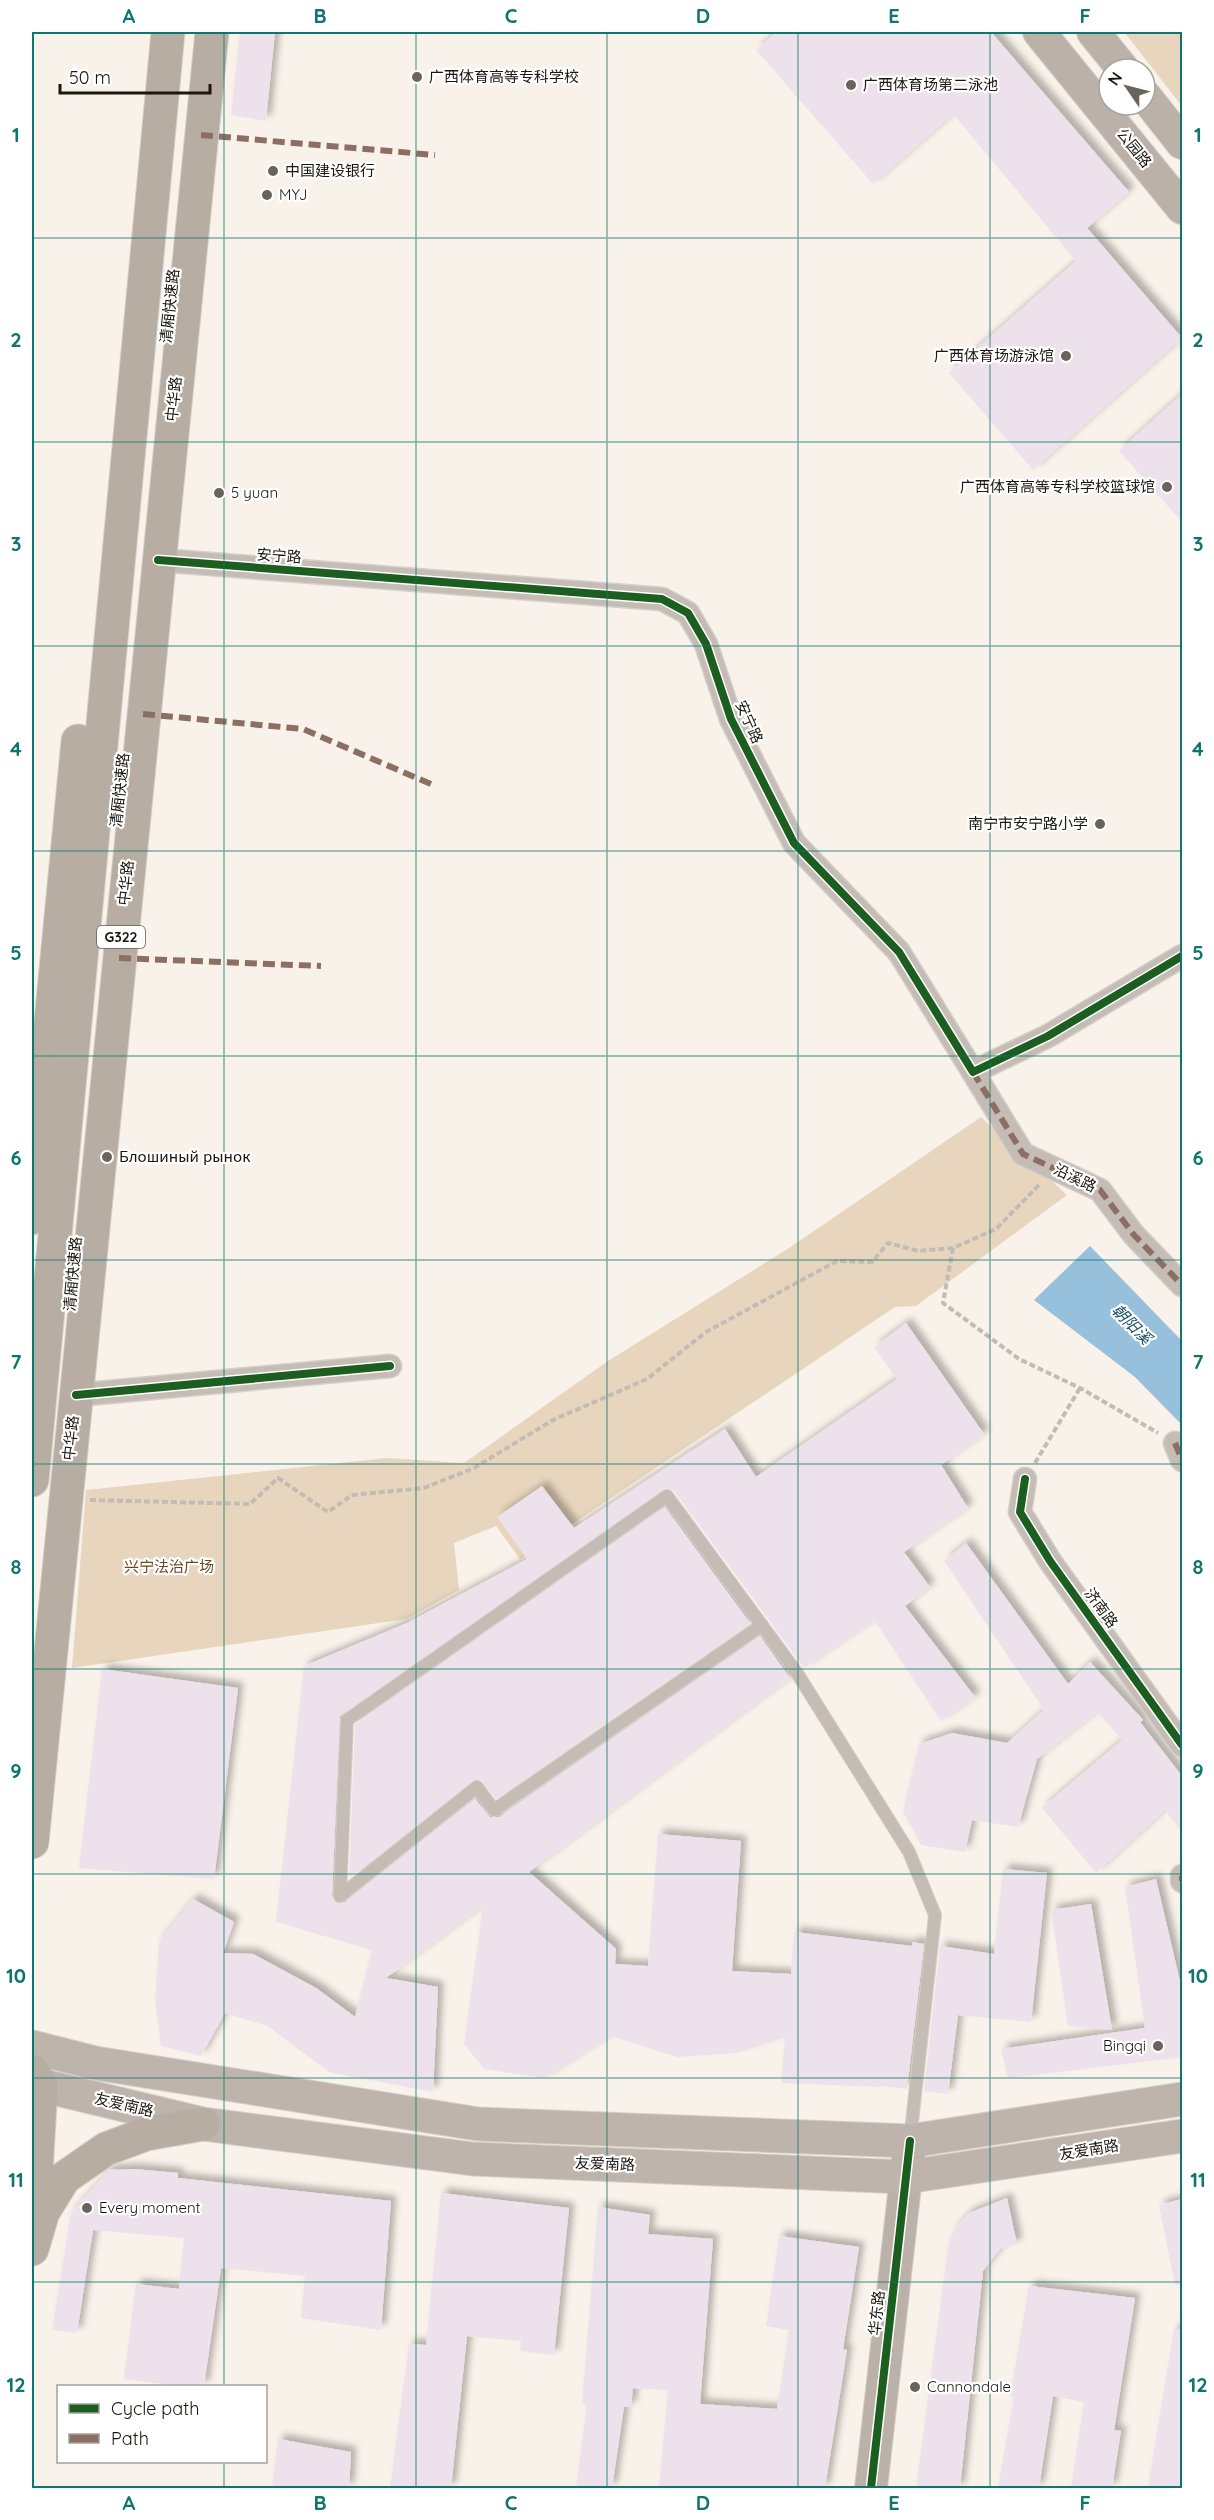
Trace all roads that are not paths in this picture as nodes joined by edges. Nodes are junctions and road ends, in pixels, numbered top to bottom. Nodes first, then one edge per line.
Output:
1 (147, 32) edge
2 (168, 32) edge
3 (197, 32) edge
4 (212, 32) edge
5 (1039, 32) edge
6 (1092, 32) edge
7 (1113, 57) edge
8 (1157, 111) edge
9 (1182, 142) edge
10 (1182, 208) edge
11 (158, 560) junction
12 (1182, 956) edge
13 (973, 1071) junction
14 (32, 1218) edge
15 (1182, 1285) edge
16 (390, 1366) dead end
17 (76, 1395) junction
18 (1025, 1479) road end
19 (32, 1480) edge
20 (762, 1625) junction
21 (33, 1678) edge
22 (1182, 1745) edge
23 (32, 1756) edge
24 (32, 1842) edge
25 (32, 2047) edge
26 (34, 2080) edge
27 (1182, 2099) edge
28 (203, 2124) junction
29 (1182, 2136) edge
30 (910, 2141) junction
31 (906, 2177) junction
32 (32, 2248) edge
33 (871, 2488) edge

1 - 14 highway
2 - 19 highway, 清厢快速路
3 - 21 highway, 清厢快速路
4 - 11 highway, 中华路 / G322
5 - 10 street, 公园路
6 - 7 street
8 - 9 street
11 - 13 street, 安宁路
11 - 17 highway, 中华路 / G322
12 - 13 street
13 - 15 street, 沿溪路
16 - 17 street
17 - 24 highway, 中华路 / G322
18 - 22 street, 济南路
20 - 20 lane
20 - 30 lane
21 - 23 highway, 清厢快速路
25 - 30 main road
26 - 28 main road, 友爱南路
26 - 32 highway
27 - 30 main road
28 - 31 main road, 友爱南路
28 - 32 highway
29 - 31 main road, 友爱南路
30 - 31 street, 华东路
31 - 33 street, 华东路

